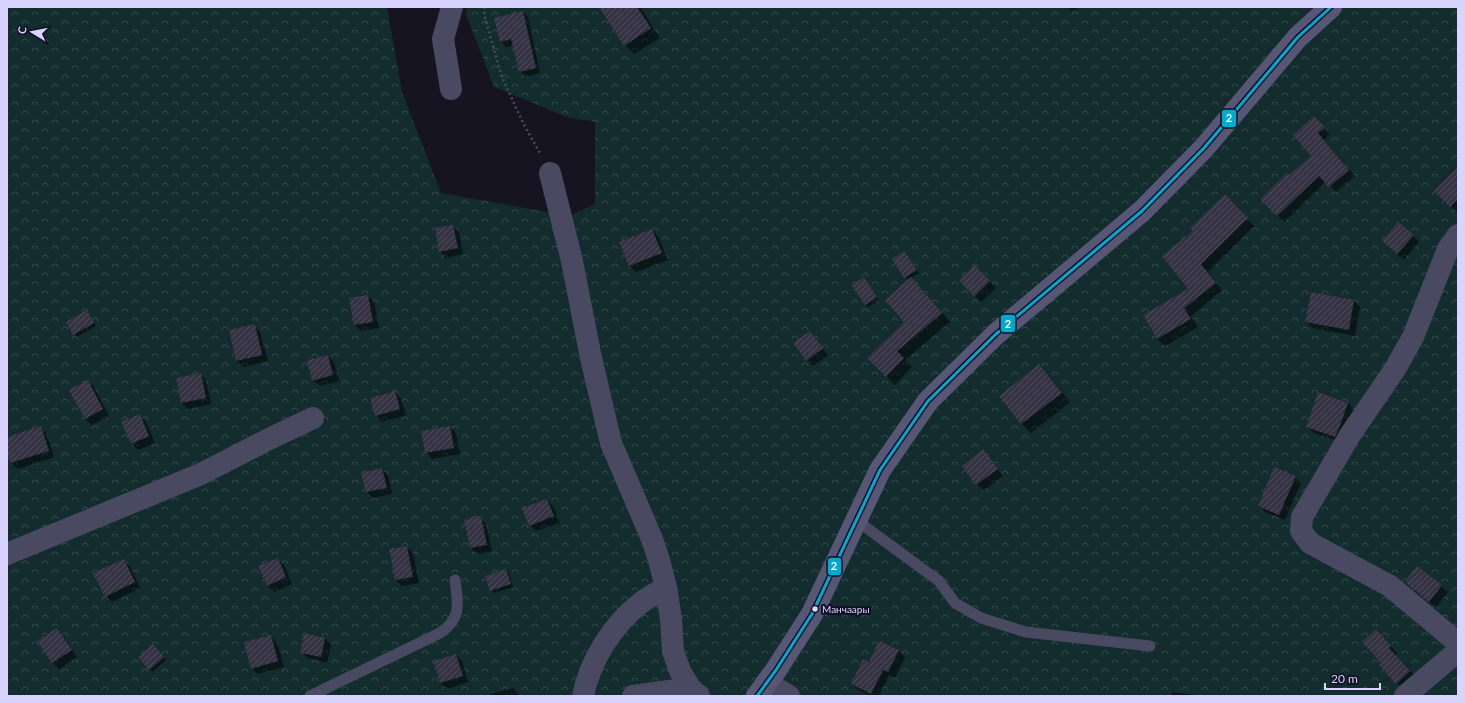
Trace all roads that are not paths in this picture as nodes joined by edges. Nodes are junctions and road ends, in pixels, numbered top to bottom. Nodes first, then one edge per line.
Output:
1 (452, 7) edge
2 (1331, 7) edge
3 (451, 89) dead end
4 (550, 173) road end
5 (1455, 247) edge
6 (313, 418) dead end
7 (856, 520) junction
8 (7, 554) edge
9 (455, 580) dead end
10 (666, 587) junction
11 (1458, 643) edge
12 (1150, 646) dead end
13 (1458, 651) edge
14 (762, 689) edge
15 (694, 692) edge
16 (310, 696) edge
17 (583, 696) edge
18 (633, 696) edge
19 (790, 696) edge
20 (1406, 696) edge

1 - 3 street
2 - 7 main road
4 - 10 street
5 - 11 street
6 - 8 street
7 - 12 lane
7 - 14 main road
9 - 16 lane
10 - 15 street
10 - 17 street
13 - 20 street
14 - 19 street
15 - 18 street

